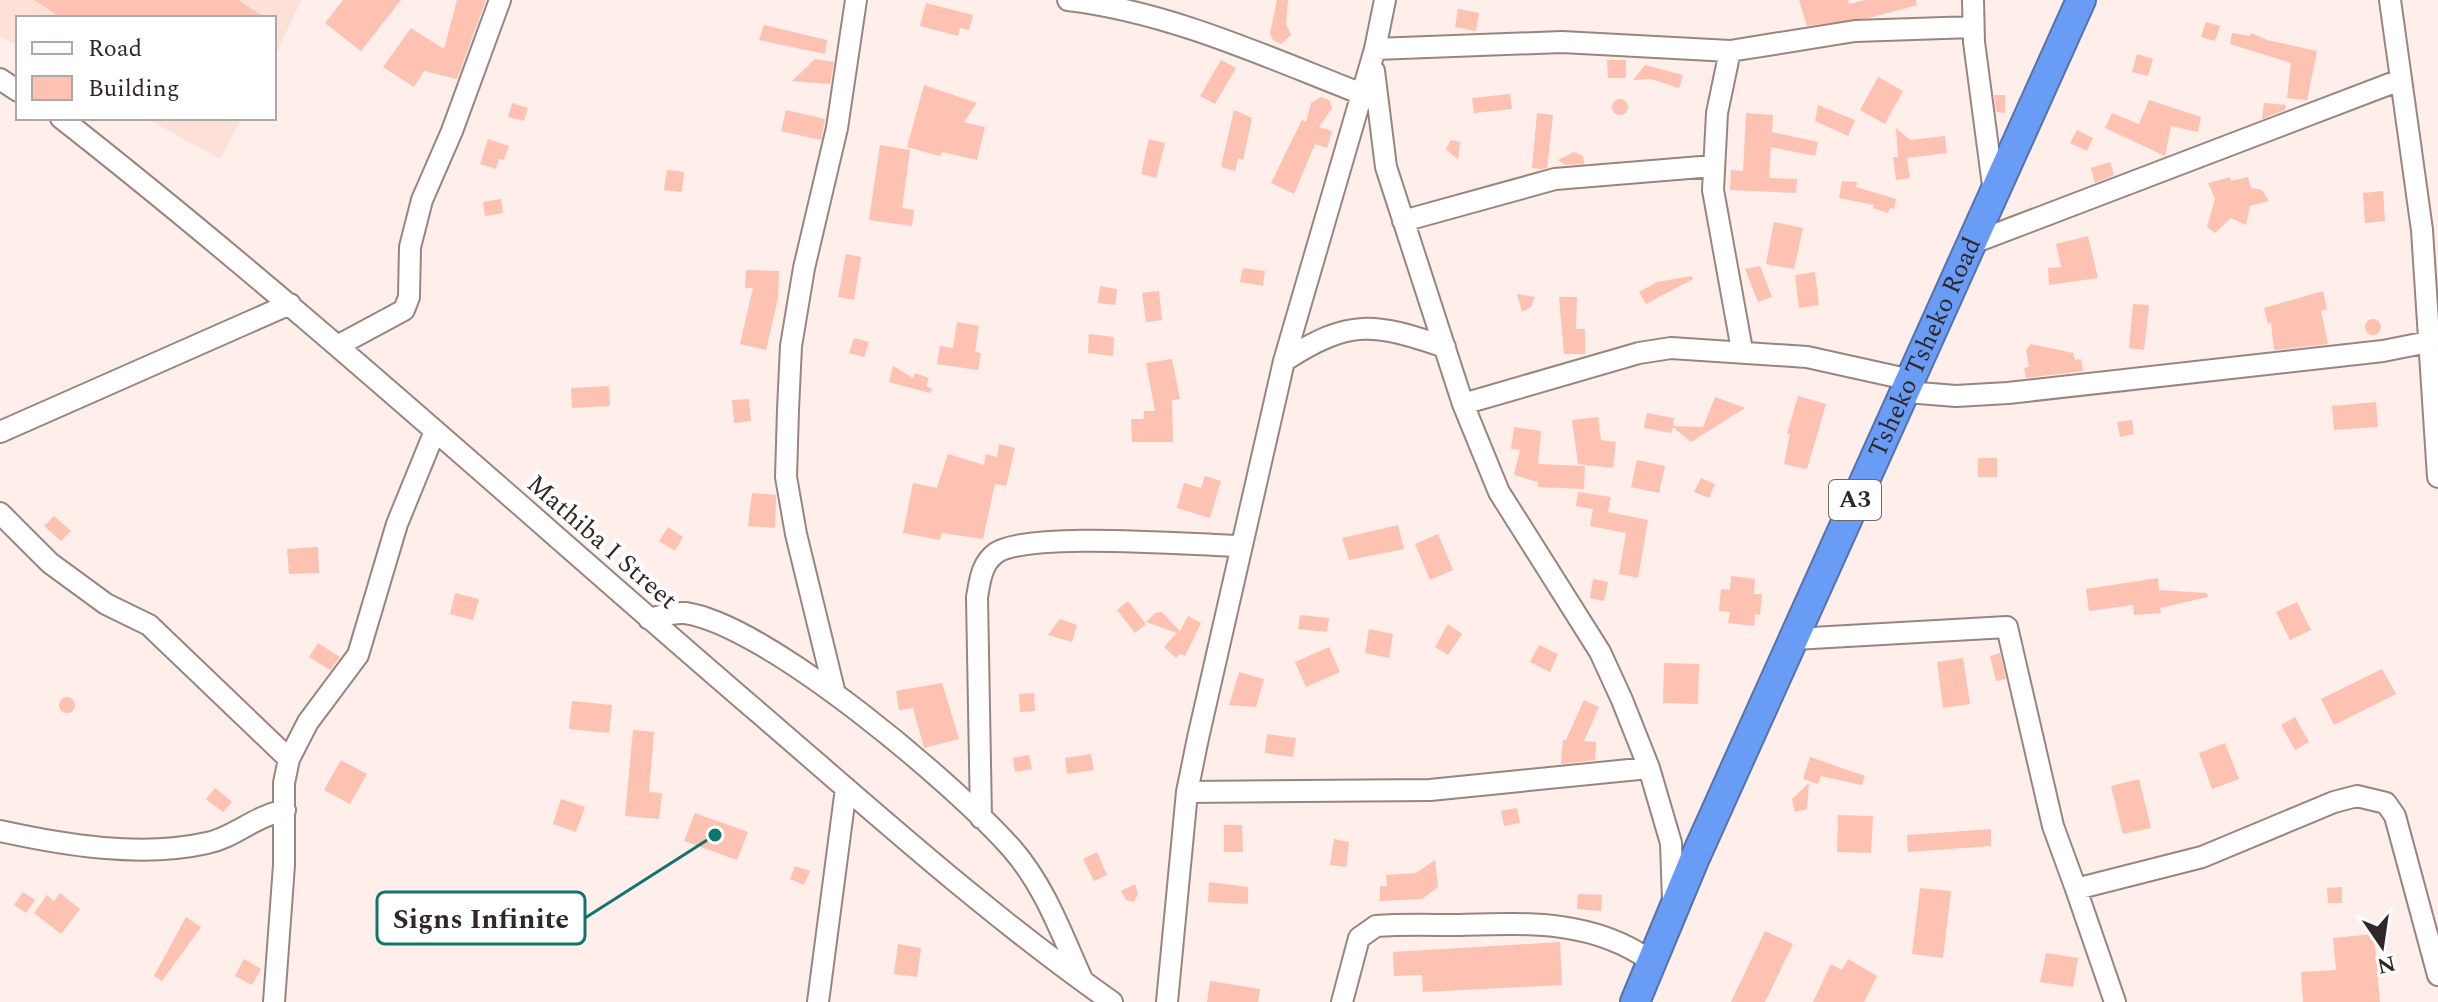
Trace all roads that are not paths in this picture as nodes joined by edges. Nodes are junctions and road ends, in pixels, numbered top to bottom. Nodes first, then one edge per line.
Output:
1 (500, 0) edge
2 (856, 0) edge
3 (1068, 0) edge
4 (1385, 0) edge
5 (1973, 0) edge
6 (2081, 0) edge
7 (2390, 0) edge
8 (1973, 27) junction
9 (1730, 51) junction
10 (1374, 52) junction
11 (2400, 80) junction
12 (1362, 94) junction
13 (63, 120) edge
14 (1713, 166) junction
15 (1994, 197) junction
16 (1403, 221) junction
17 (1973, 243) junction
18 (290, 304) junction
19 (2432, 342) edge
20 (339, 345) junction
21 (1445, 347) junction
22 (1742, 350) junction
23 (1284, 361) junction
24 (1908, 386) junction
25 (1463, 404) junction
26 (435, 431) junction
27 (0, 432) edge
28 (2438, 477) edge
29 (0, 513) edge
30 (1241, 546) junction
31 (649, 619) junction
32 (1794, 639) junction
33 (835, 694) junction
34 (289, 759) junction
35 (1649, 768) junction
36 (846, 788) junction
37 (1187, 792) junction
38 (285, 810) junction
39 (981, 818) junction
40 (0, 831) edge
41 (2076, 889) junction
42 (1674, 912) junction
43 (1651, 961) junction
44 (2438, 975) edge
45 (1083, 982) junction
46 (274, 1002) edge
47 (818, 1002) edge
48 (1112, 1002) edge
49 (1167, 1002) edge
50 (1342, 1002) edge
51 (1635, 1002) edge
52 (2115, 1002) edge

1 - 20 street
2 - 33 street
3 - 12 street
4 - 10 street
5 - 8 street
6 - 15 highway, Tsheko Tsheko Road / A3
7 - 11 street
8 - 9 street
8 - 15 street
9 - 10 street
9 - 14 street
10 - 12 street
10 - 16 street
11 - 17 street
11 - 19 street
12 - 23 street
13 - 18 street, Mathiba I Street
14 - 16 street
14 - 22 street
15 - 17 highway, Tsheko Tsheko Road / A3
16 - 21 street
17 - 24 highway, Tsheko Tsheko Road / A3
18 - 20 street, Mathiba I Street
18 - 27 street
19 - 24 street
19 - 28 street
20 - 26 street, Mathiba I Street
21 - 23 street
21 - 25 street
22 - 24 street
22 - 25 street
23 - 30 street
24 - 32 highway, Tsheko Tsheko Road / A3
25 - 35 street
26 - 31 street, Mathiba I Street
26 - 34 street
29 - 34 street
30 - 37 street
30 - 39 street
31 - 33 street
31 - 36 street, Mathiba I Street
32 - 41 street
32 - 42 highway, Tsheko Tsheko Road / A3
33 - 39 street
34 - 38 street
35 - 37 street
35 - 42 street
36 - 45 street, Mathiba I Street
36 - 47 street
37 - 49 street
38 - 40 street
38 - 46 street
39 - 45 street
41 - 44 street
41 - 52 street
42 - 43 highway, Tsheko Tsheko Road / A3
43 - 50 street
43 - 51 highway, Tsheko Tsheko Road / A3
45 - 48 street, Mathiba I Street

